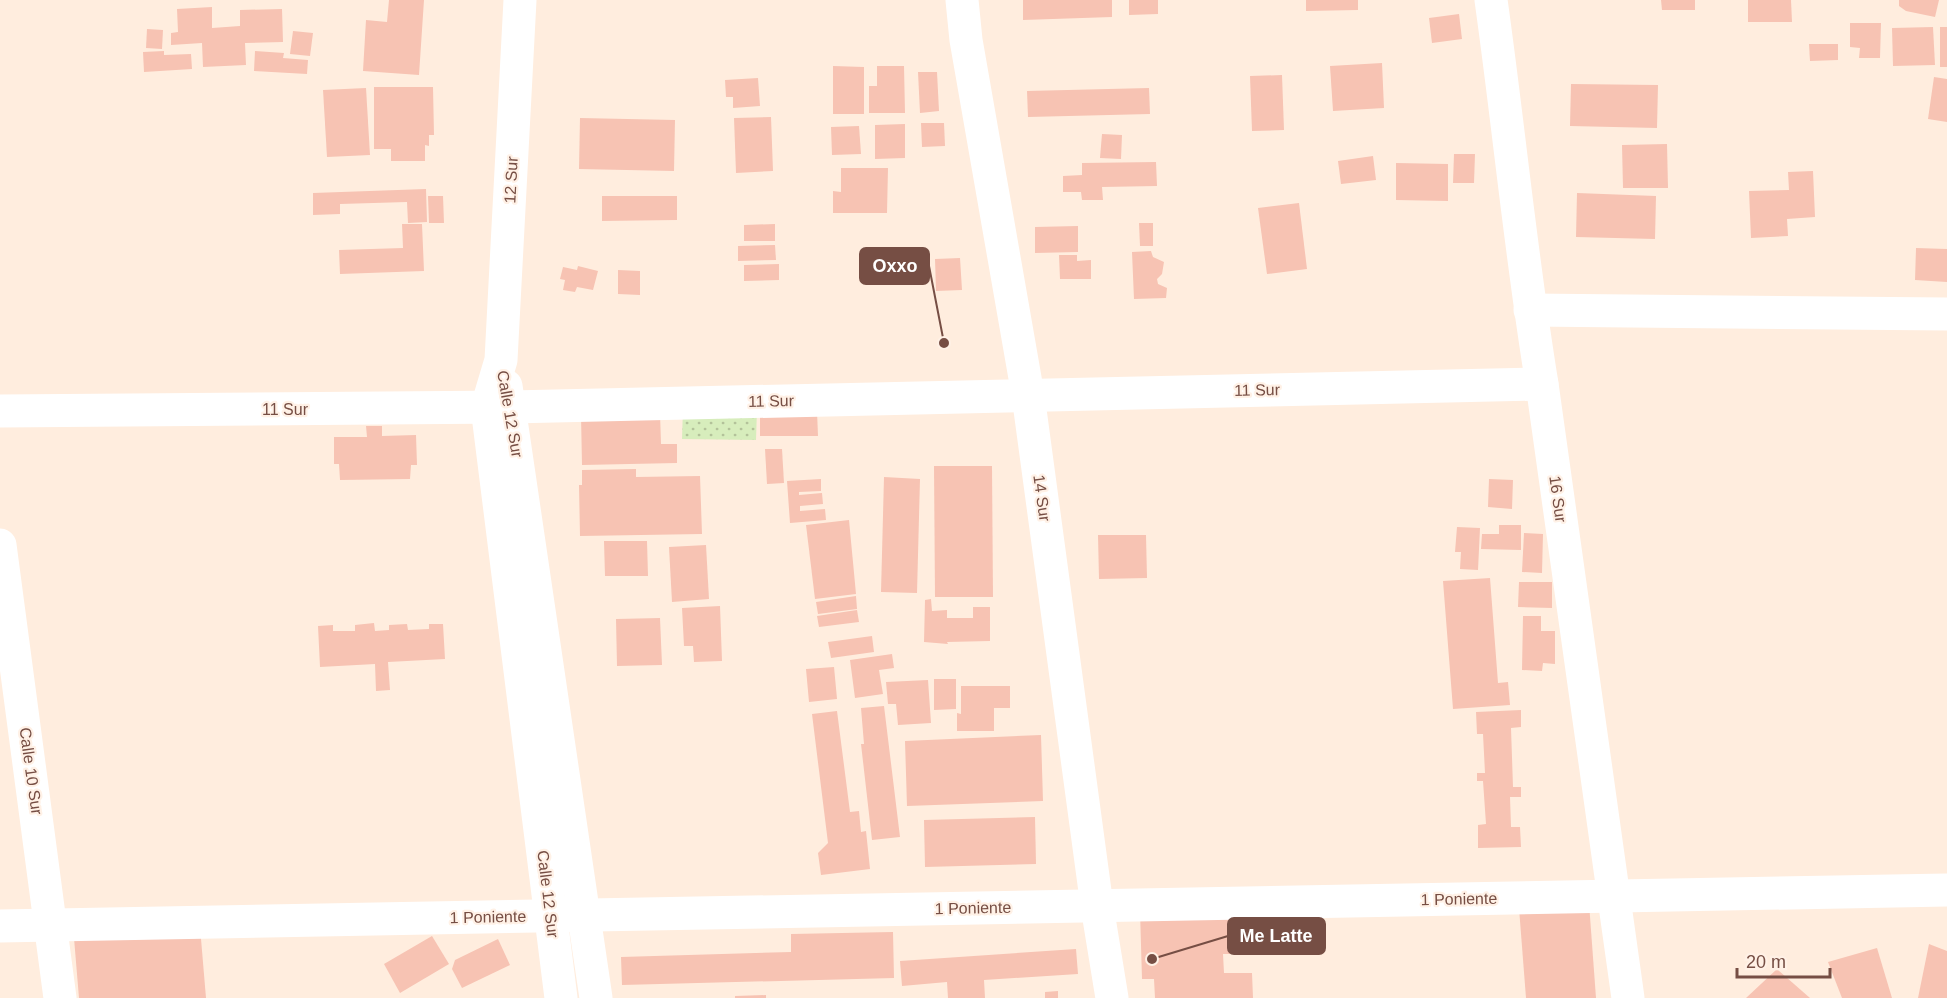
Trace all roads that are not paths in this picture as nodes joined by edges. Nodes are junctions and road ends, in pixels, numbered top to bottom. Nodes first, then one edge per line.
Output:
1 (520, 0) edge
2 (962, 0) edge
3 (1491, 0) edge
4 (1530, 310) junction
5 (1947, 315) edge
6 (501, 360) joint
7 (1542, 384) junction
8 (1028, 395) junction
9 (499, 407) junction
10 (0, 411) edge
11 (0, 545) edge
12 (1947, 890) edge
13 (1613, 896) junction
14 (1097, 906) junction
15 (584, 914) junction
16 (551, 916) junction
17 (52, 925) junction
18 (0, 926) edge
19 (60, 998) edge
20 (561, 998) edge
21 (596, 998) edge
22 (1112, 998) edge
23 (1628, 998) edge

1 - 6 street, 12 Sur
2 - 8 street, 14 Sur
3 - 4 street, 16 Sur
4 - 5 street
4 - 7 street, 16 Sur
6 - 9 street, Calle 12 Sur
7 - 8 street, 11 Sur
7 - 13 street, 16 Sur
8 - 9 street, 11 Sur
8 - 14 street, 14 Sur
9 - 10 street, 11 Sur
9 - 15 street, Calle 12 Sur
9 - 16 street, Calle 12 Sur
11 - 17 street, Calle 10 Sur
12 - 13 street, 1 Poniente
13 - 14 street, 1 Poniente
13 - 23 street, 16 Sur
14 - 15 street, 1 Poniente
14 - 22 street, 14 Sur
15 - 16 street, 1 Poniente
15 - 21 street, Calle 12 Sur
16 - 17 street, 1 Poniente
16 - 20 street, Calle 12 Sur
17 - 18 street, 1 Poniente
17 - 19 street, Calle 10 Sur

